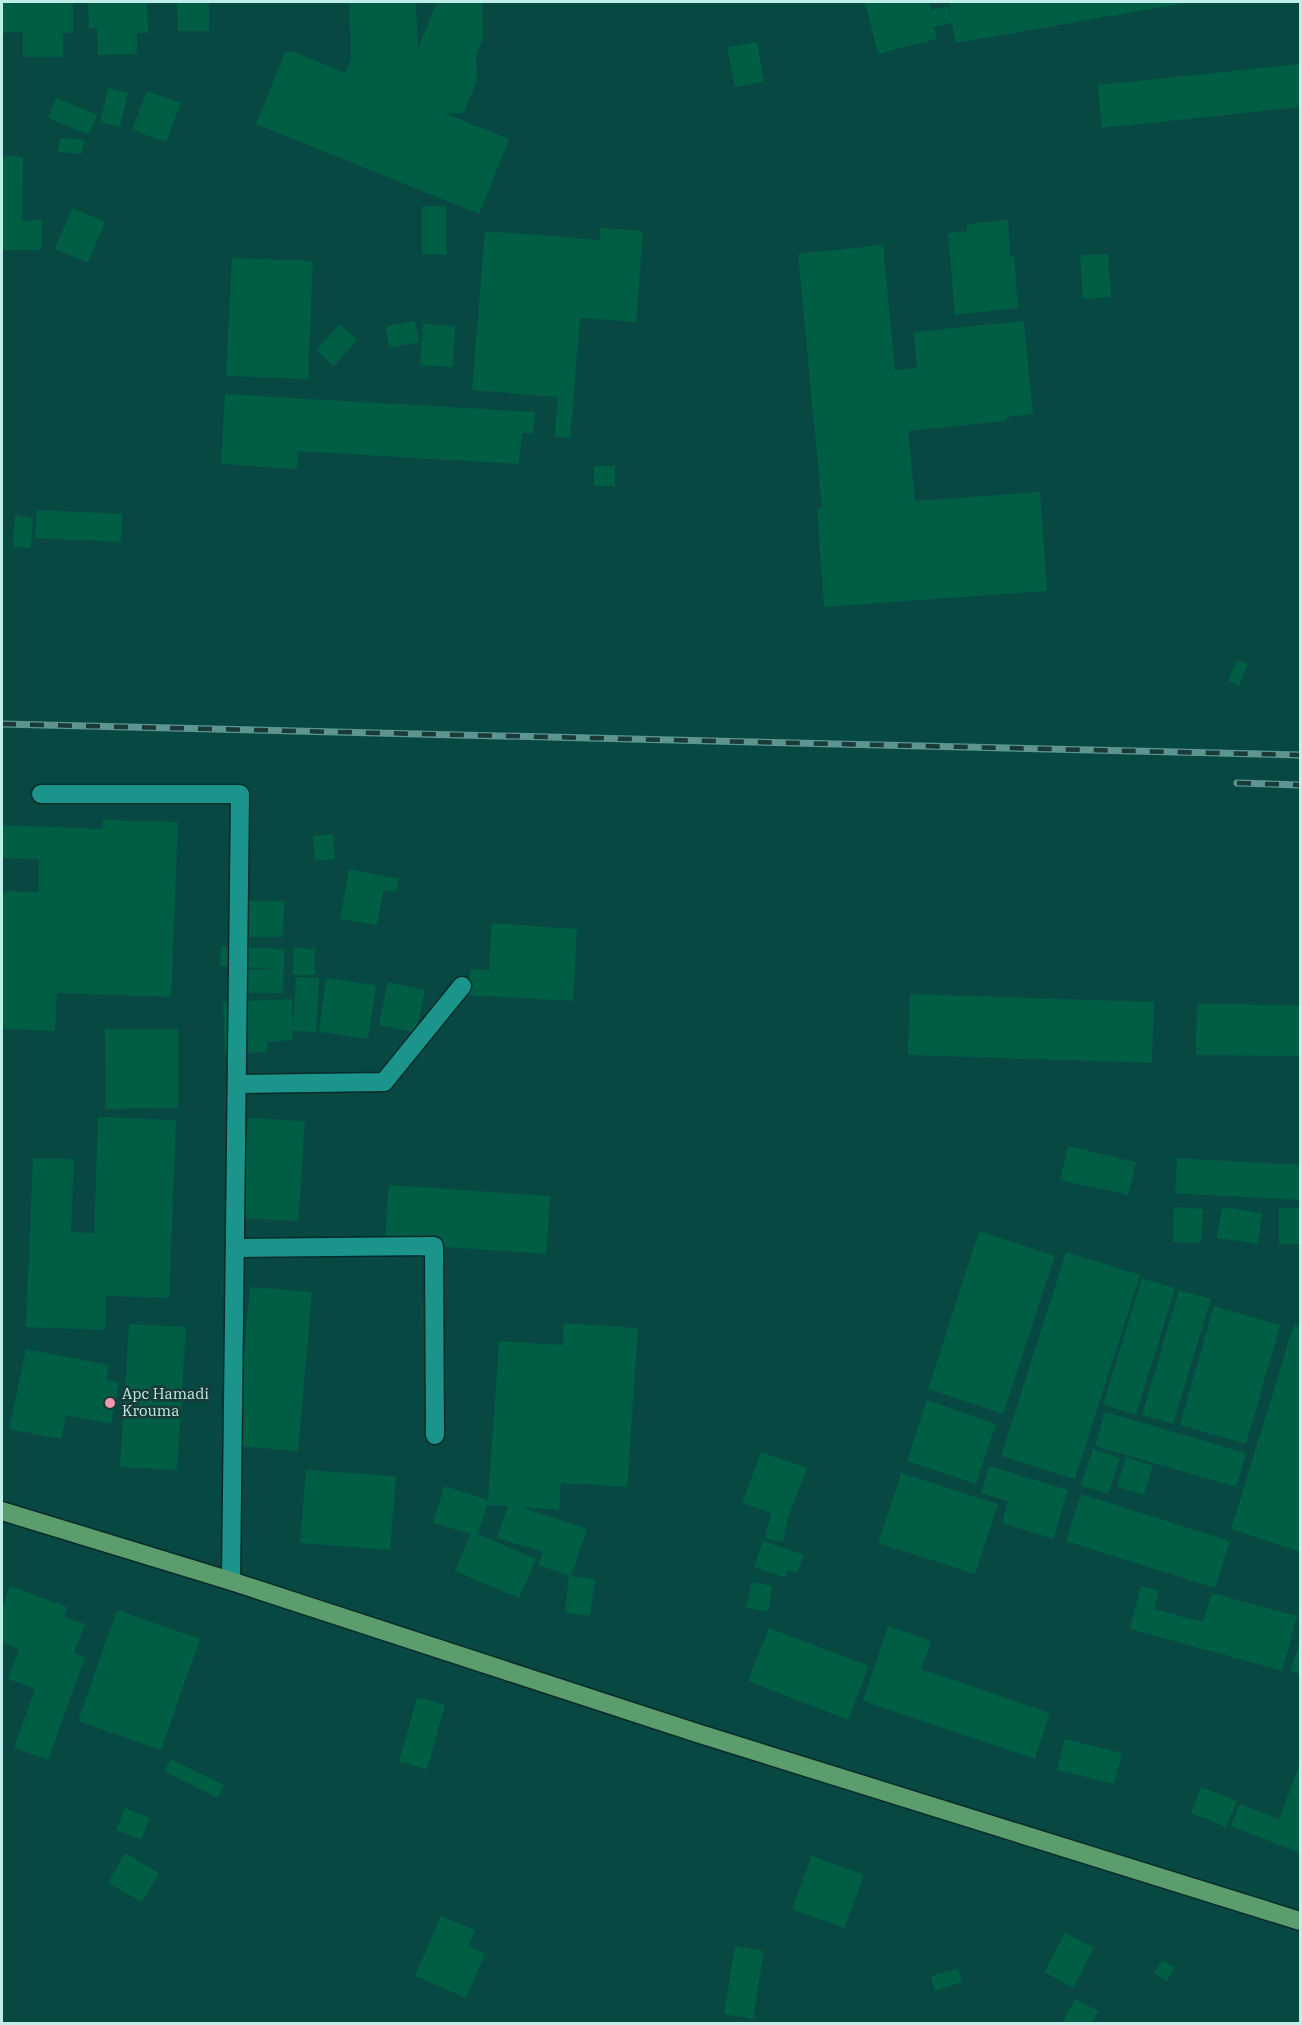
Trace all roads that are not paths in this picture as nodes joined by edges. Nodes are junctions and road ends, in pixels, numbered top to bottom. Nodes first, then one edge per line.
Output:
1 (41, 794) dead end
2 (462, 986) dead end
3 (237, 1083) junction
4 (235, 1248) junction
5 (435, 1435) dead end
6 (2, 1511) edge
7 (231, 1581) junction
8 (1300, 1922) edge

1 - 3 street
2 - 3 street
3 - 4 street
4 - 5 street
4 - 7 street
6 - 7 main road
7 - 8 main road

